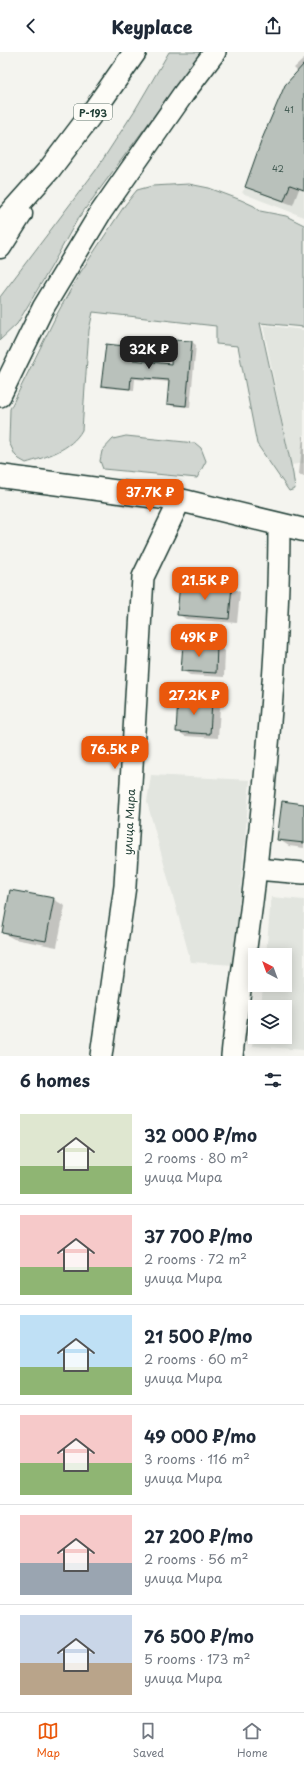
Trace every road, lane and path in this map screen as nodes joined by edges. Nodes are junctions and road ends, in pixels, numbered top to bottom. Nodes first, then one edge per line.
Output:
1 (135, 52) edge
2 (215, 52) edge
3 (49, 170) junction
4 (0, 224) edge
5 (0, 247) edge
6 (0, 396) edge
7 (0, 476) edge
8 (180, 500) junction
9 (279, 524) junction
10 (304, 530) edge
11 (256, 869) junction
12 (304, 873) edge
13 (101, 1056) edge
14 (232, 1056) edge

1 - 3 main road, Р-193
2 - 6 street
3 - 4 main road, Р-193
3 - 5 main road
7 - 8 main road
8 - 9 main road
8 - 13 street, улица Мира
9 - 10 main road
9 - 11 street
11 - 12 street
11 - 14 street

